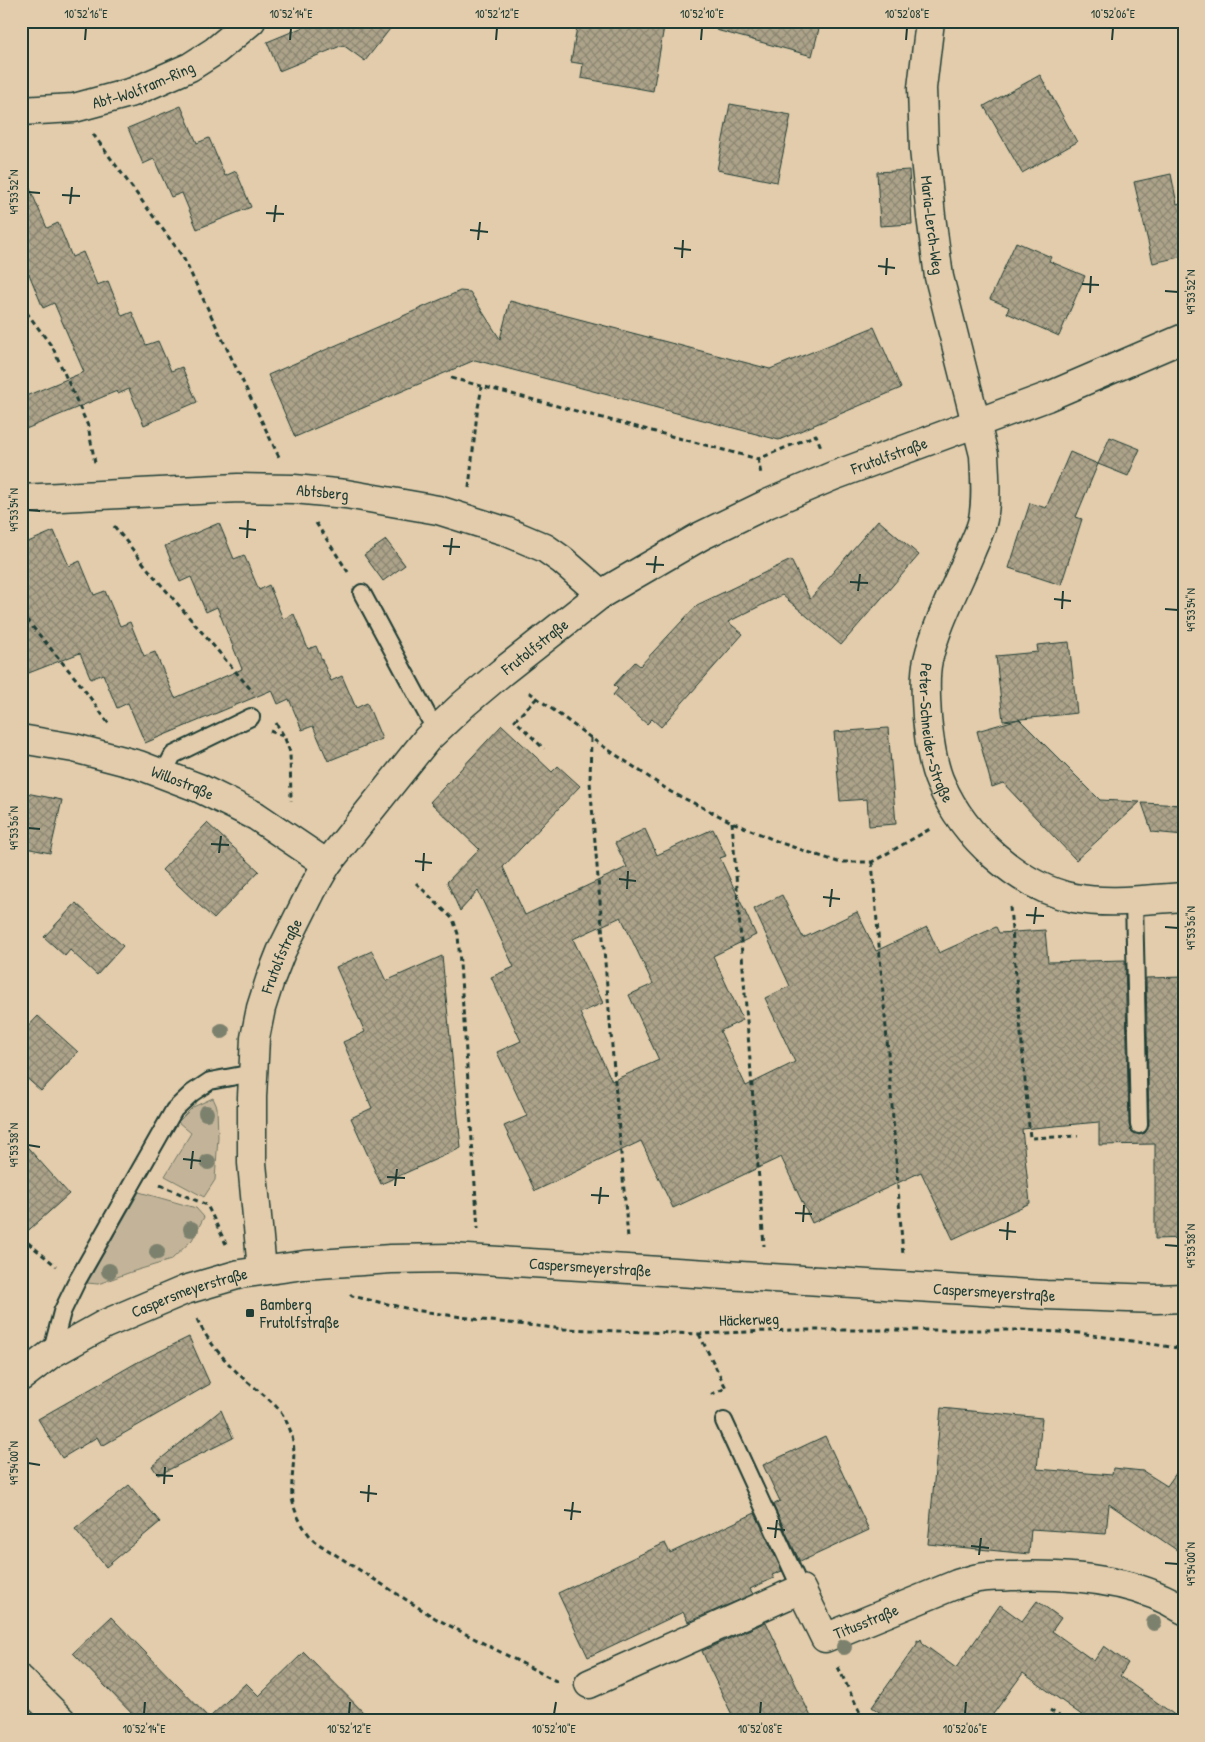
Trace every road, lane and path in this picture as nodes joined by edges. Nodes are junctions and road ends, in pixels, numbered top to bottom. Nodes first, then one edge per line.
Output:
1 (251, 21) edge
2 (930, 21) edge
3 (74, 108) junction
4 (21, 111) edge
5 (21, 305) edge
6 (1184, 338) edge
7 (451, 378) dead end
8 (482, 387) junction
9 (975, 425) junction
10 (833, 476) junction
11 (294, 489) junction
12 (101, 495) junction
13 (21, 499) edge
14 (465, 518) junction
15 (362, 593) joint
16 (601, 594) junction
17 (21, 613) edge
18 (502, 672) junction
19 (243, 680) dead end
20 (81, 685) dead end
21 (537, 698) junction
22 (251, 717) dead end
23 (276, 723) dead end
24 (436, 730) junction
25 (591, 738) junction
26 (21, 739) edge
27 (544, 748) dead end
28 (163, 774) junction
29 (956, 814) junction
30 (732, 822) junction
31 (287, 836) junction
32 (872, 862) junction
33 (327, 864) junction
34 (1007, 866) junction
35 (416, 883) dead end
36 (1184, 897) edge
37 (1134, 900) junction
38 (253, 1073) junction
39 (1139, 1124) dead end
40 (1078, 1136) dead end
41 (137, 1175) junction
42 (627, 1215) dead end
43 (477, 1216) dead end
44 (21, 1237) edge
45 (902, 1242) dead end
46 (764, 1244) dead end
47 (341, 1262) junction
48 (53, 1263) dead end
49 (251, 1272) junction
50 (1184, 1298) edge
51 (199, 1323) dead end
52 (699, 1334) junction
53 (1184, 1349) edge
54 (51, 1354) junction
55 (21, 1377) edge
56 (712, 1394) dead end
57 (724, 1421) dead end
58 (801, 1590) junction
59 (1184, 1610) edge
60 (840, 1671) dead end
61 (21, 1680) edge
62 (562, 1684) dead end
63 (589, 1684) dead end
64 (1050, 1710) dead end
65 (62, 1721) edge
66 (864, 1721) edge
67 (1067, 1721) edge

1 - 3 street, Abt-Wolfram-Ring
2 - 9 street, Maria-Lerch-Weg
3 - 4 street, Abt-Wolfram-Ring
3 - 11 path
5 - 12 path
6 - 9 street, Frutolfstraße
7 - 8 path
8 - 10 path
8 - 14 path
9 - 10 street, Frutolfstraße
9 - 29 street, Peter-Schneider-Straße
10 - 16 street, Frutolfstraße
11 - 12 street, Abtsberg
11 - 14 street, Abtsberg
11 - 15 path
12 - 13 street, Abtsberg
12 - 19 path
14 - 16 street, Abtsberg
15 - 24 lane
16 - 18 street, Frutolfstraße
17 - 20 path
18 - 21 path
18 - 24 street, Frutolfstraße
21 - 25 path
21 - 27 path
22 - 28 lane
23 - 31 path
24 - 33 street, Frutolfstraße
25 - 30 path
25 - 42 path
26 - 28 street, Willostraße
28 - 31 street, Willostraße
29 - 32 path
29 - 34 street, Peter-Schneider-Straße
30 - 32 path
30 - 46 path
31 - 33 street, Willostraße
32 - 45 path
33 - 38 street, Frutolfstraße
34 - 37 street, Peter-Schneider-Straße
34 - 40 path
35 - 43 path
36 - 37 street, Peter-Schneider-Straße
37 - 39 lane
38 - 41 lane
38 - 49 street, Frutolfstraße
41 - 49 path
41 - 54 lane
44 - 48 path
47 - 49 street, Caspersmeyerstraße
47 - 50 street, Caspersmeyerstraße
47 - 52 path, Häckerweg
49 - 54 street, Caspersmeyerstraße
51 - 62 path
52 - 53 path, Häckerweg
52 - 56 path
54 - 55 street, Caspersmeyerstraße
57 - 58 lane
58 - 59 street, Titusstraße
58 - 63 street
60 - 66 path
61 - 65 street
64 - 67 path

